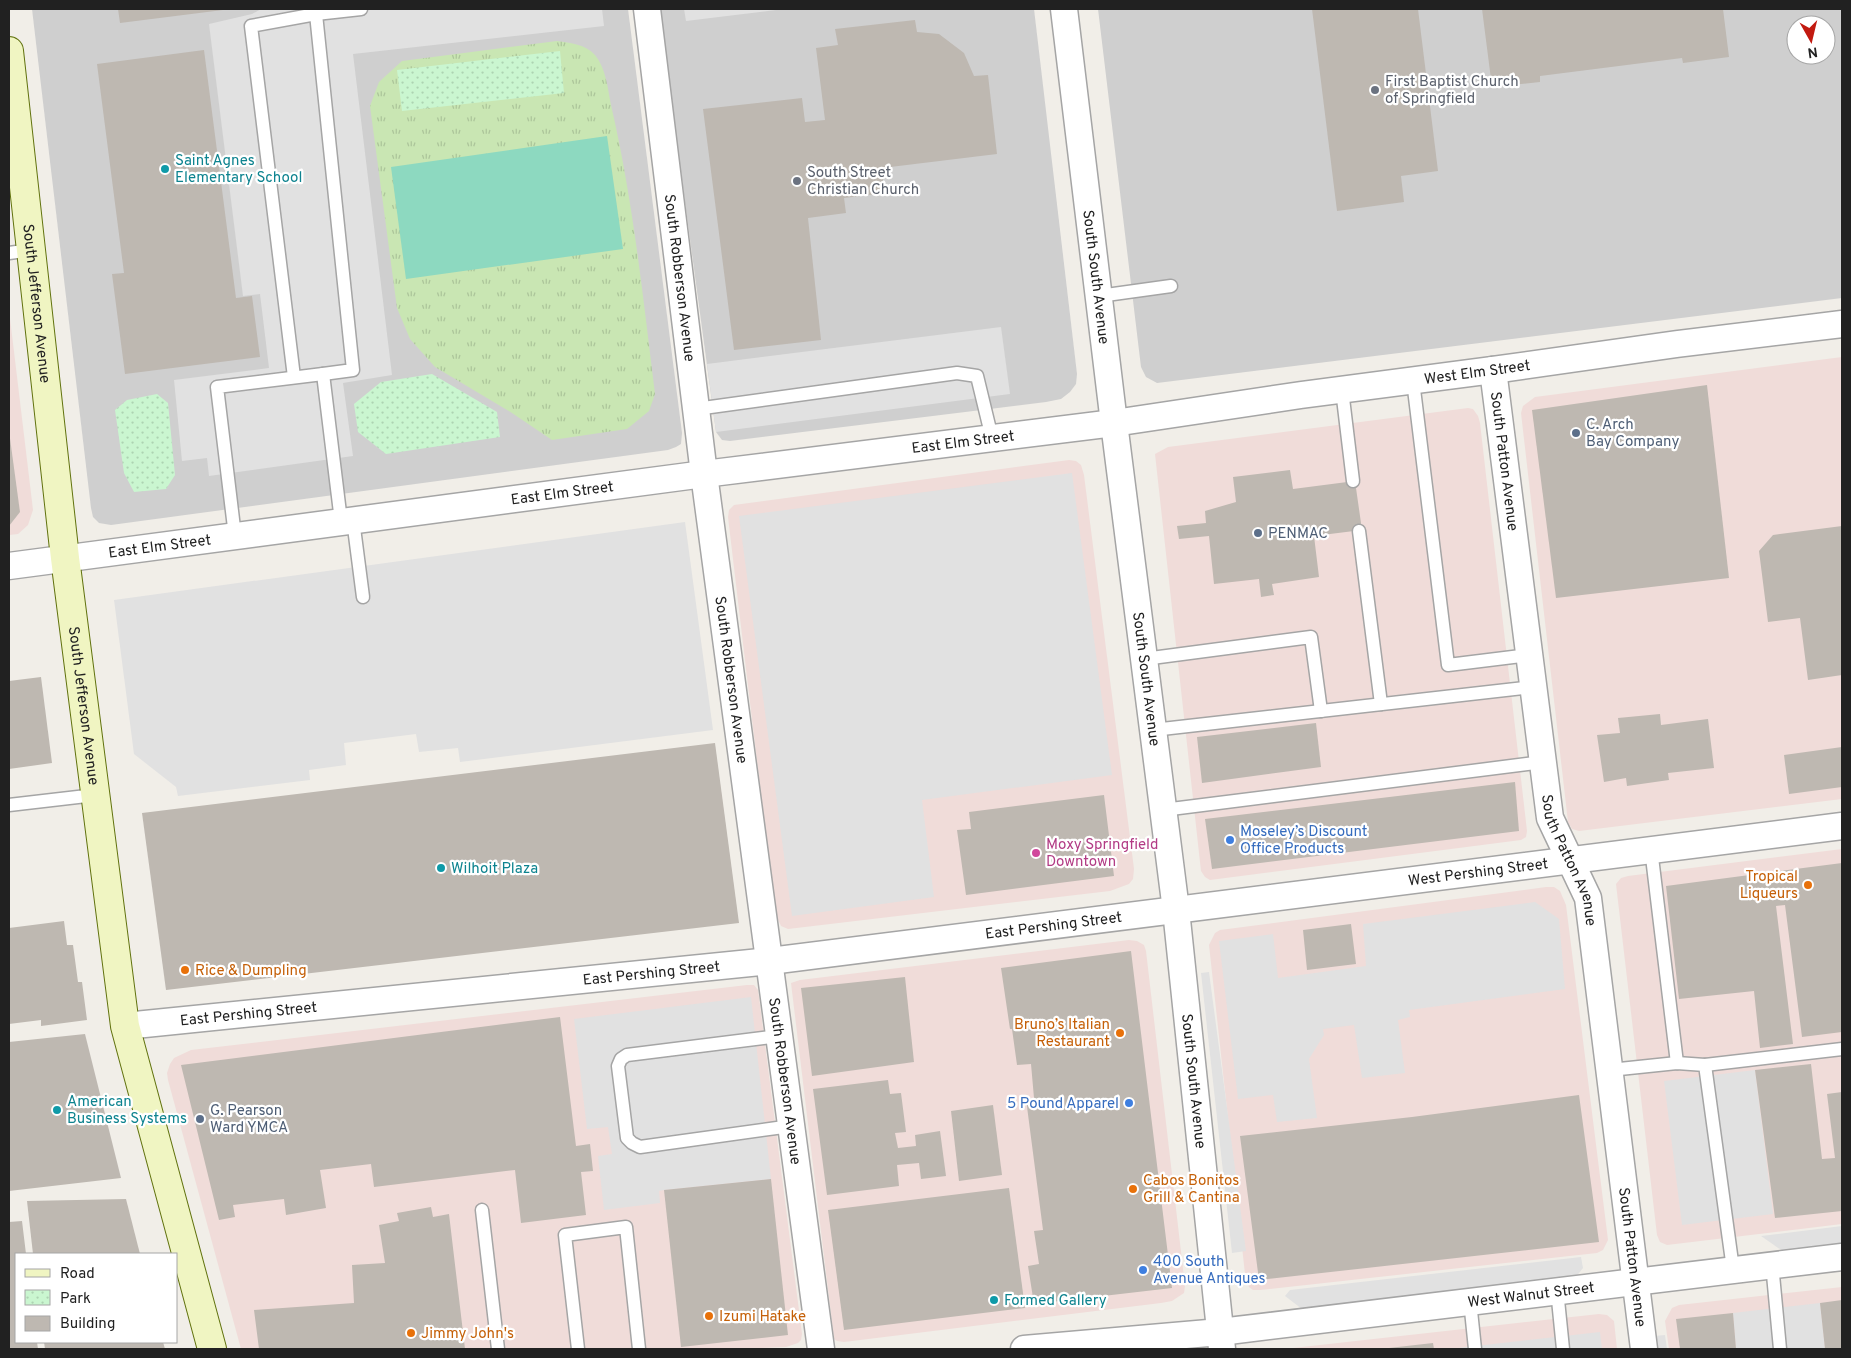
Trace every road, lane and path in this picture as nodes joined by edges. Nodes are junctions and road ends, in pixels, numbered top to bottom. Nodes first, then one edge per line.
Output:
1 (361, 9) edge
2 (647, 9) edge
3 (1064, 9) edge
4 (316, 11) edge
5 (9, 51) edge
6 (20, 252) edge
7 (1171, 286) dead end
8 (1099, 296) junction
9 (1842, 324) edge
10 (1493, 370) junction
11 (323, 374) junction
12 (294, 378) junction
13 (1413, 381) junction
14 (1342, 390) junction
15 (696, 408) junction
16 (1114, 423) junction
17 (992, 438) junction
18 (704, 474) junction
19 (1353, 481) dead end
20 (347, 521) junction
21 (1360, 530) dead end
22 (235, 536) junction
23 (65, 558) junction
24 (9, 566) edge
25 (363, 597) dead end
26 (1529, 656) junction
27 (1144, 659) junction
28 (1533, 687) junction
29 (1381, 704) junction
30 (1321, 711) junction
31 (1153, 730) junction
32 (1543, 762) junction
33 (95, 795) junction
34 (9, 805) edge
35 (1163, 810) junction
36 (1842, 826) edge
37 (1651, 849) junction
38 (1570, 859) junction
39 (1176, 910) junction
40 (770, 962) junction
41 (125, 1026) junction
42 (779, 1036) junction
43 (1842, 1049) edge
44 (1676, 1062) junction
45 (1705, 1066) junction
46 (1610, 1070) junction
47 (791, 1126) junction
48 (482, 1210) dead end
49 (1842, 1257) edge
50 (1772, 1264) junction
51 (1733, 1269) junction
52 (1636, 1281) junction
53 (1557, 1290) junction
54 (1470, 1301) junction
55 (1221, 1340) edge
56 (212, 1349) edge
57 (498, 1349) edge
58 (578, 1349) edge
59 (638, 1349) edge
60 (820, 1349) edge
61 (1024, 1349) edge
62 (1475, 1349) edge
63 (1563, 1349) edge
64 (1644, 1349) edge
65 (1780, 1349) edge

1 - 4 lane
2 - 15 street, South Robberson Avenue
3 - 8 street, South South Avenue
4 - 11 lane
4 - 12 lane
5 - 6 main road, South Jefferson Avenue
6 - 23 main road, South Jefferson Avenue
7 - 8 lane
8 - 16 street, South South Avenue
9 - 10 street, West Elm Street
10 - 13 street, West Elm Street
10 - 26 street, South Patton Avenue
11 - 12 lane
11 - 20 lane
12 - 22 lane
13 - 14 street, West Elm Street
13 - 26 lane
14 - 16 street, West Elm Street
14 - 19 lane
15 - 17 lane
15 - 18 street, South Robberson Avenue
16 - 17 street, East Elm Street
16 - 27 street, South South Avenue
17 - 18 street, East Elm Street
18 - 20 street, East Elm Street
18 - 40 street, South Robberson Avenue
20 - 22 street, East Elm Street
20 - 25 lane
21 - 29 lane
22 - 23 street, East Elm Street
23 - 24 street, East Elm Street
23 - 33 main road, South Jefferson Avenue
26 - 28 street, South Patton Avenue
27 - 30 lane
27 - 31 street, South South Avenue
28 - 29 lane
28 - 32 street, South Patton Avenue
29 - 30 lane
30 - 31 lane
31 - 35 street, South South Avenue
32 - 35 lane
32 - 38 street, South Patton Avenue
33 - 34 lane
33 - 41 main road, South Jefferson Avenue
35 - 39 street, South South Avenue
36 - 37 street, West Pershing Street
37 - 38 street, West Pershing Street
37 - 44 lane
38 - 39 street, West Pershing Street
38 - 46 street, South Patton Avenue
39 - 40 street, East Pershing Street
39 - 55 street, South South Avenue
40 - 41 street, East Pershing Street
40 - 42 street, South Robberson Avenue
41 - 56 main road, South Jefferson Avenue
42 - 47 street, South Robberson Avenue
42 - 47 lane
43 - 45 lane
44 - 45 lane
44 - 46 lane
45 - 51 lane
46 - 52 street, South Patton Avenue
47 - 60 street, South Robberson Avenue
48 - 57 lane
49 - 50 street, West Walnut Street
50 - 51 street, West Walnut Street
50 - 65 lane
51 - 52 street, West Walnut Street
52 - 53 street, West Walnut Street
52 - 64 street, South Patton Avenue
53 - 54 street, West Walnut Street
53 - 63 lane
54 - 55 street, West Walnut Street
54 - 62 lane
55 - 61 street, West Walnut Street
58 - 59 lane

